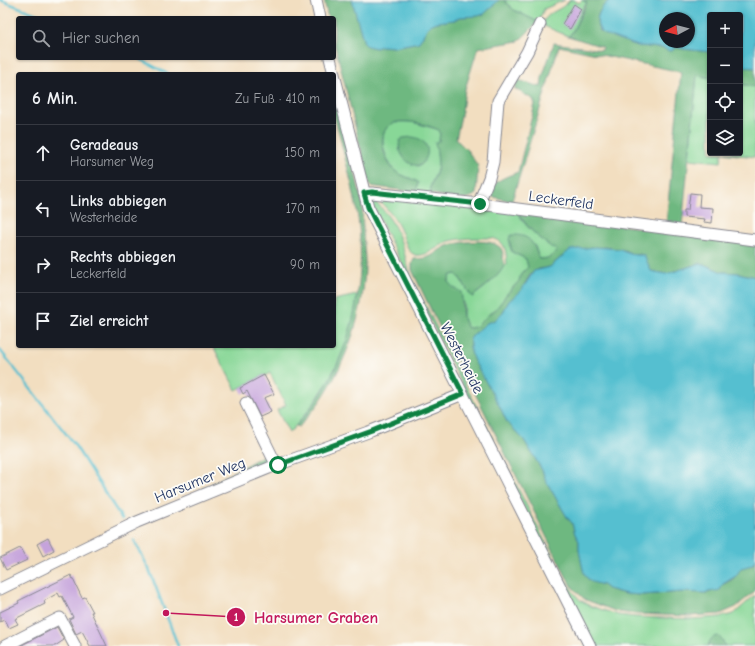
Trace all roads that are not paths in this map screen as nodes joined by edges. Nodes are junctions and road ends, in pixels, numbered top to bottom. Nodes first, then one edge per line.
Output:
1 (316, 0) edge
2 (320, 16) edge
3 (540, 24) dead end
4 (330, 60) edge
5 (334, 72) edge
6 (336, 82) edge
7 (364, 193) junction
8 (480, 204) junction
9 (755, 240) edge
10 (463, 394) junction
11 (246, 403) dead end
12 (278, 465) junction
13 (0, 589) edge
14 (5, 646) edge
15 (75, 646) edge
16 (590, 646) edge

1 - 2 street
3 - 8 street
4 - 5 street, Westerheide
6 - 7 street, Westerheide
7 - 8 street, Leckerfeld
7 - 10 street, Westerheide
8 - 9 street, Leckerfeld
10 - 12 street, Harsumer Weg
10 - 16 street, Westerheide
11 - 12 street
12 - 13 street, Harsumer Weg
14 - 15 street

